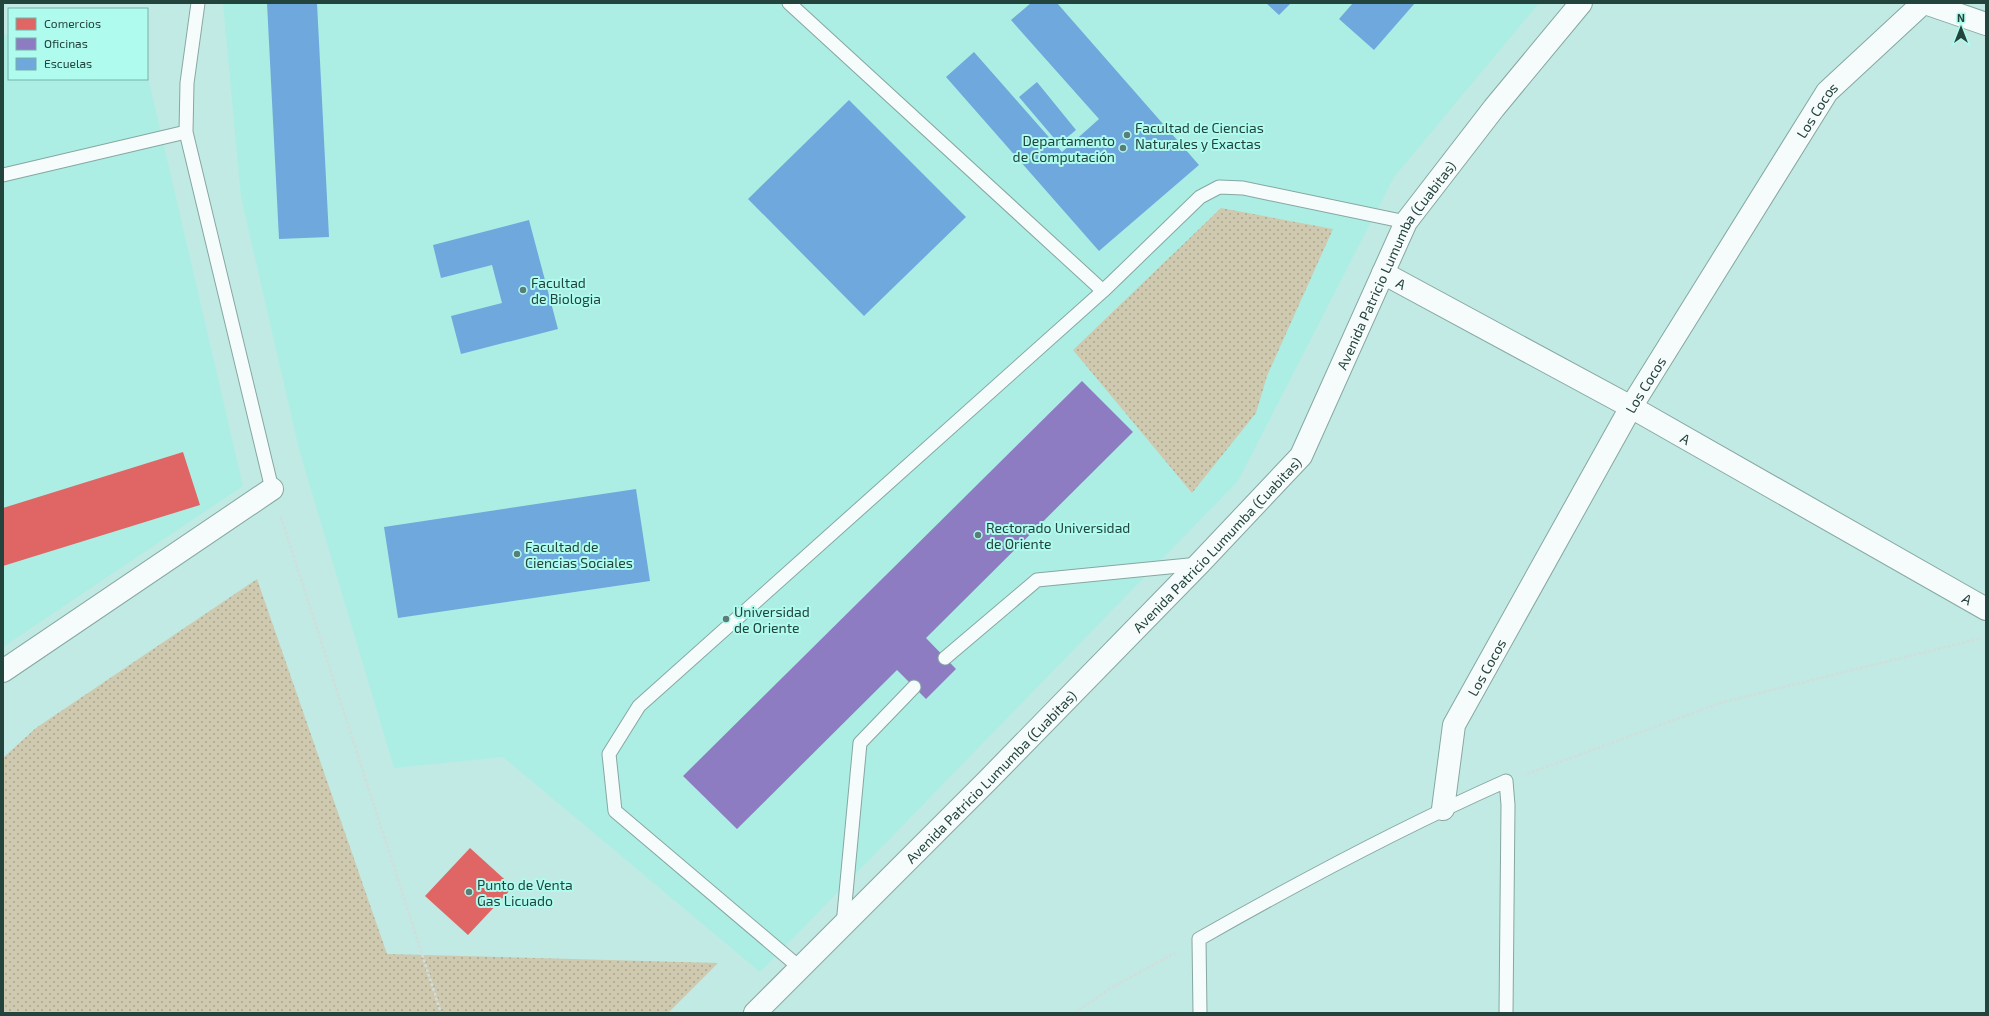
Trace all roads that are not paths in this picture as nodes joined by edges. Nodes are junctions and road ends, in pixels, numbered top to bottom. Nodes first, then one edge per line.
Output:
1 (198, 3) edge
2 (789, 3) edge
3 (1581, 3) edge
4 (1924, 3) edge
5 (1986, 24) edge
6 (186, 132) junction
7 (3, 175) edge
8 (1406, 222) junction
9 (1383, 273) junction
10 (1103, 291) junction
11 (1631, 407) junction
12 (272, 489) joint
13 (1199, 564) junction
14 (1986, 609) edge
15 (944, 658) dead end
16 (3, 671) edge
17 (914, 687) dead end
18 (1443, 809) junction
19 (843, 925) junction
20 (799, 967) junction
21 (755, 1013) edge
22 (1200, 1013) edge
23 (1506, 1013) edge

1 - 6 lane
2 - 10 lane
3 - 8 street, Avenida Patricio Lumumba (Cuabitas)
4 - 5 street
4 - 11 street, Los Cocos
6 - 7 lane
6 - 12 lane
8 - 9 street, Avenida Patricio Lumumba (Cuabitas)
8 - 10 lane
9 - 11 street, A
9 - 13 street, Avenida Patricio Lumumba (Cuabitas)
10 - 20 lane
11 - 14 street, A
11 - 18 street, Los Cocos
12 - 16 street
13 - 15 lane
13 - 19 street, Avenida Patricio Lumumba (Cuabitas)
17 - 19 lane
18 - 22 lane
18 - 23 lane
19 - 20 street, Avenida Patricio Lumumba (Cuabitas)
20 - 21 street, Avenida Patricio Lumumba (Cuabitas)

